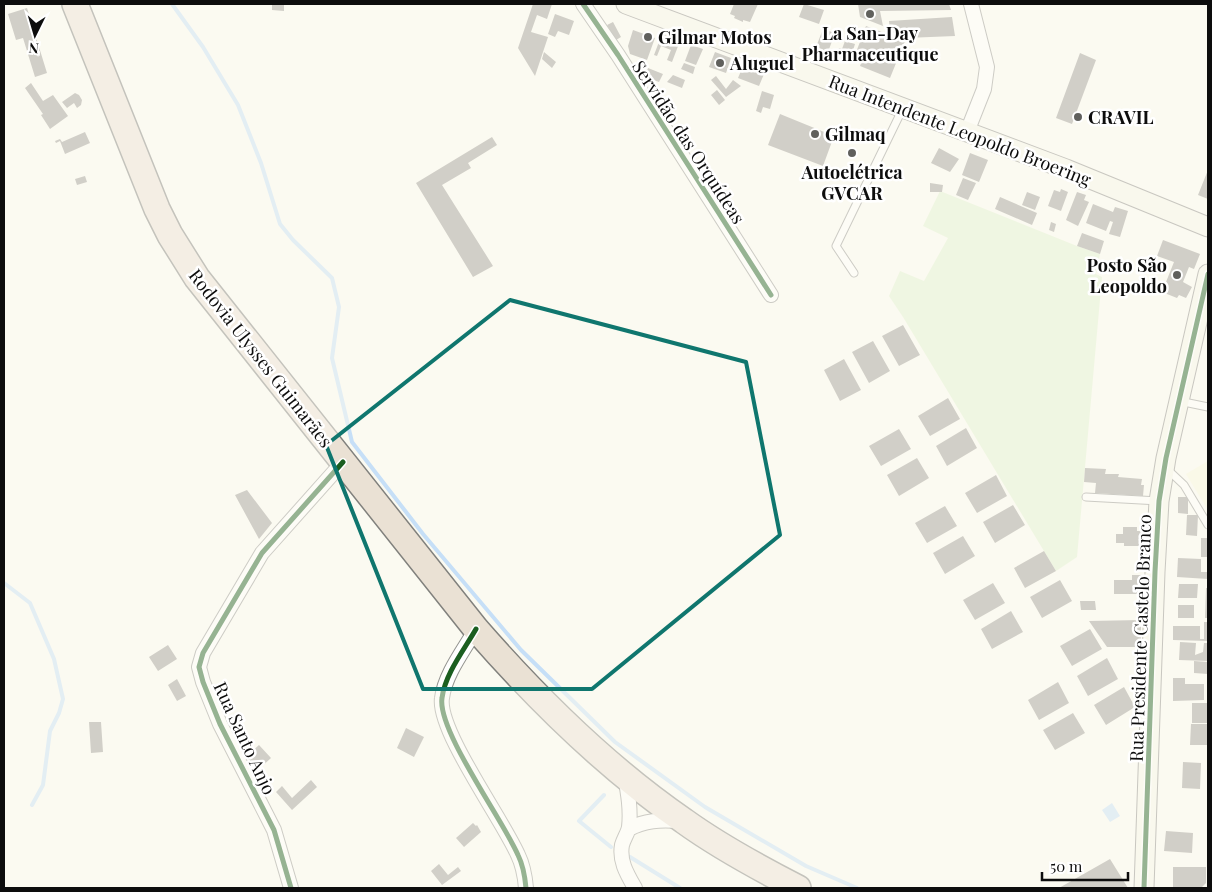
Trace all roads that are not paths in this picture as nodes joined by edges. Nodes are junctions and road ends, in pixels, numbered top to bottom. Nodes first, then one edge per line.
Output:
1 (75, 4) edge
2 (583, 4) edge
3 (626, 4) edge
4 (971, 4) edge
5 (904, 108) junction
6 (967, 132) junction
7 (1208, 227) edge
8 (854, 273) dead end
9 (1208, 274) edge
10 (771, 295) dead end
11 (1179, 401) junction
12 (1208, 407) edge
13 (343, 462) junction
14 (1165, 467) junction
15 (1086, 497) dead end
16 (1159, 501) junction
17 (1208, 525) edge
18 (476, 629) junction
19 (625, 775) junction
20 (683, 821) junction
21 (629, 829) junction
22 (291, 888) edge
23 (526, 888) edge
24 (635, 888) edge
25 (798, 888) edge
26 (1144, 888) edge

1 - 13 highway, Rodovia Ulysses Guimarães
2 - 10 street, Servidão das Orquídeas
3 - 5 main road, Rua Intendente Leopoldo Broering
4 - 6 street
5 - 6 main road, Rua Intendente Leopoldo Broering
5 - 8 lane
6 - 7 main road, Rua Intendente Leopoldo Broering
9 - 11 main road, Rua Presidente Castelo Branco
11 - 12 lane
11 - 14 main road, Rua Presidente Castelo Branco
13 - 18 highway, Rodovia Ulysses Guimarães
13 - 22 street, Rua Santo Anjo
14 - 16 main road, Rua Presidente Castelo Branco
14 - 17 lane
15 - 16 lane
16 - 26 main road, Rua Presidente Castelo Branco
18 - 19 highway, Rodovia Ulysses Guimarães
18 - 23 street
19 - 20 highway, Rodovia Ulysses Guimarães
19 - 21 street
20 - 21 street
20 - 25 highway, Rodovia Ulysses Guimarães
21 - 24 street

